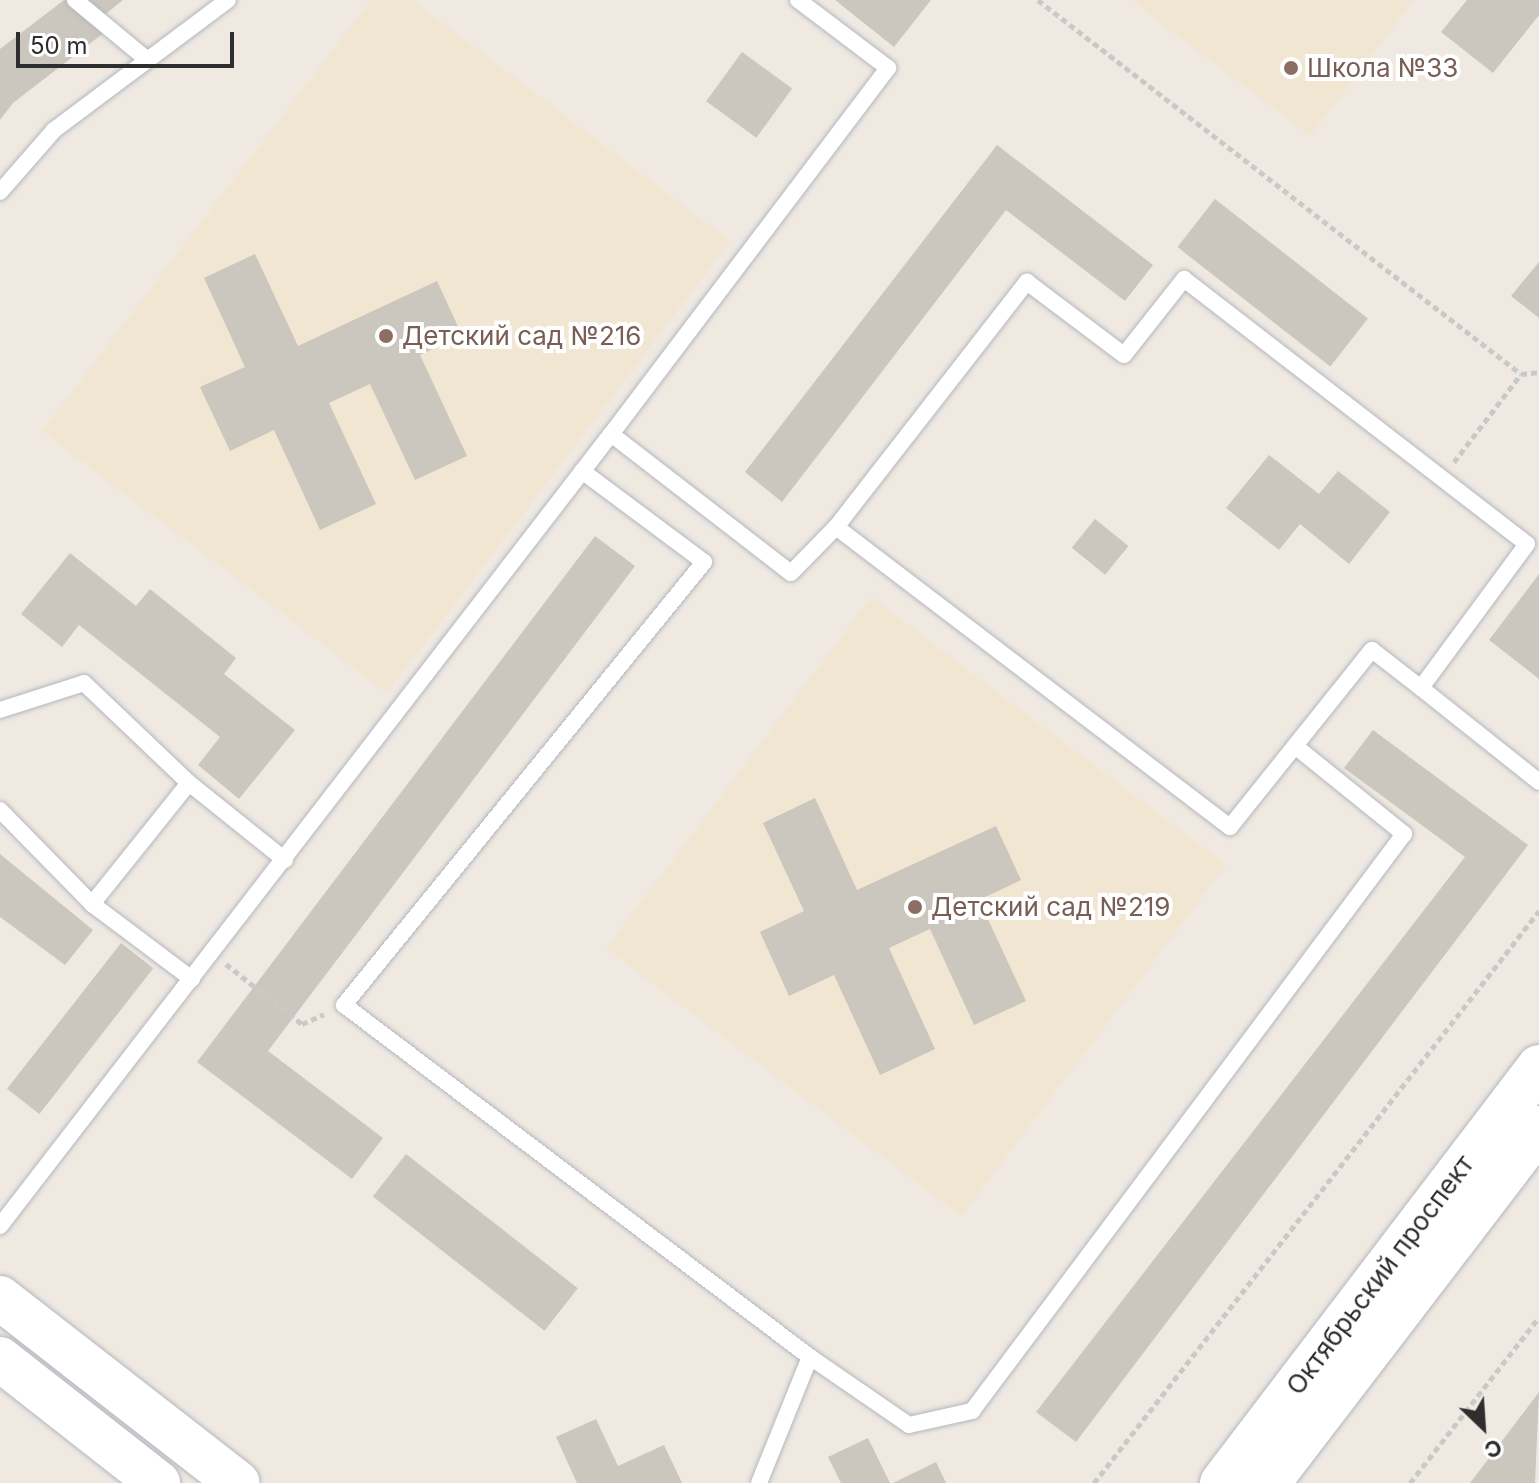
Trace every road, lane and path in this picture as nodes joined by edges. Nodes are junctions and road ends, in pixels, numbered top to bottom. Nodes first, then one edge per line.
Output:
1 (75, 0) edge
2 (228, 0) edge
3 (798, 0) edge
4 (1038, 0) edge
5 (145, 58) junction
6 (0, 192) edge
7 (1539, 372) edge
8 (1521, 374) junction
9 (611, 434) junction
10 (582, 471) junction
11 (1442, 478) junction
12 (836, 527) junction
13 (1421, 688) junction
14 (0, 710) edge
15 (1295, 746) junction
16 (1539, 782) edge
17 (189, 783) junction
18 (0, 810) edge
19 (285, 860) junction
20 (92, 904) junction
21 (1539, 911) edge
22 (213, 953) junction
23 (192, 979) junction
24 (344, 1005) junction
25 (1539, 1067) edge
26 (1539, 1128) edge
27 (0, 1226) edge
28 (0, 1298) edge
29 (1539, 1317) edge
30 (810, 1357) junction
31 (0, 1359) edge
32 (158, 1483) edge
33 (238, 1483) edge
34 (759, 1483) edge
35 (1094, 1483) edge
36 (1222, 1483) edge
37 (1268, 1483) edge
38 (1410, 1483) edge

1 - 5 lane
2 - 5 lane
3 - 9 lane
4 - 8 path
5 - 6 lane
7 - 8 path
8 - 11 path
9 - 10 lane
9 - 12 lane
10 - 19 lane
10 - 24 lane
11 - 12 lane
11 - 13 lane
12 - 15 lane
13 - 15 lane
13 - 16 lane
14 - 17 lane
15 - 30 lane
17 - 19 lane
17 - 20 lane
18 - 20 lane
19 - 22 lane
20 - 23 lane
21 - 35 path
22 - 23 lane
22 - 24 path
23 - 27 lane
24 - 30 lane
25 - 36 main road, Октябрьский проспект
26 - 37 main road, Октябрьский проспект
28 - 33 main road
29 - 38 path
30 - 34 lane
31 - 32 main road

